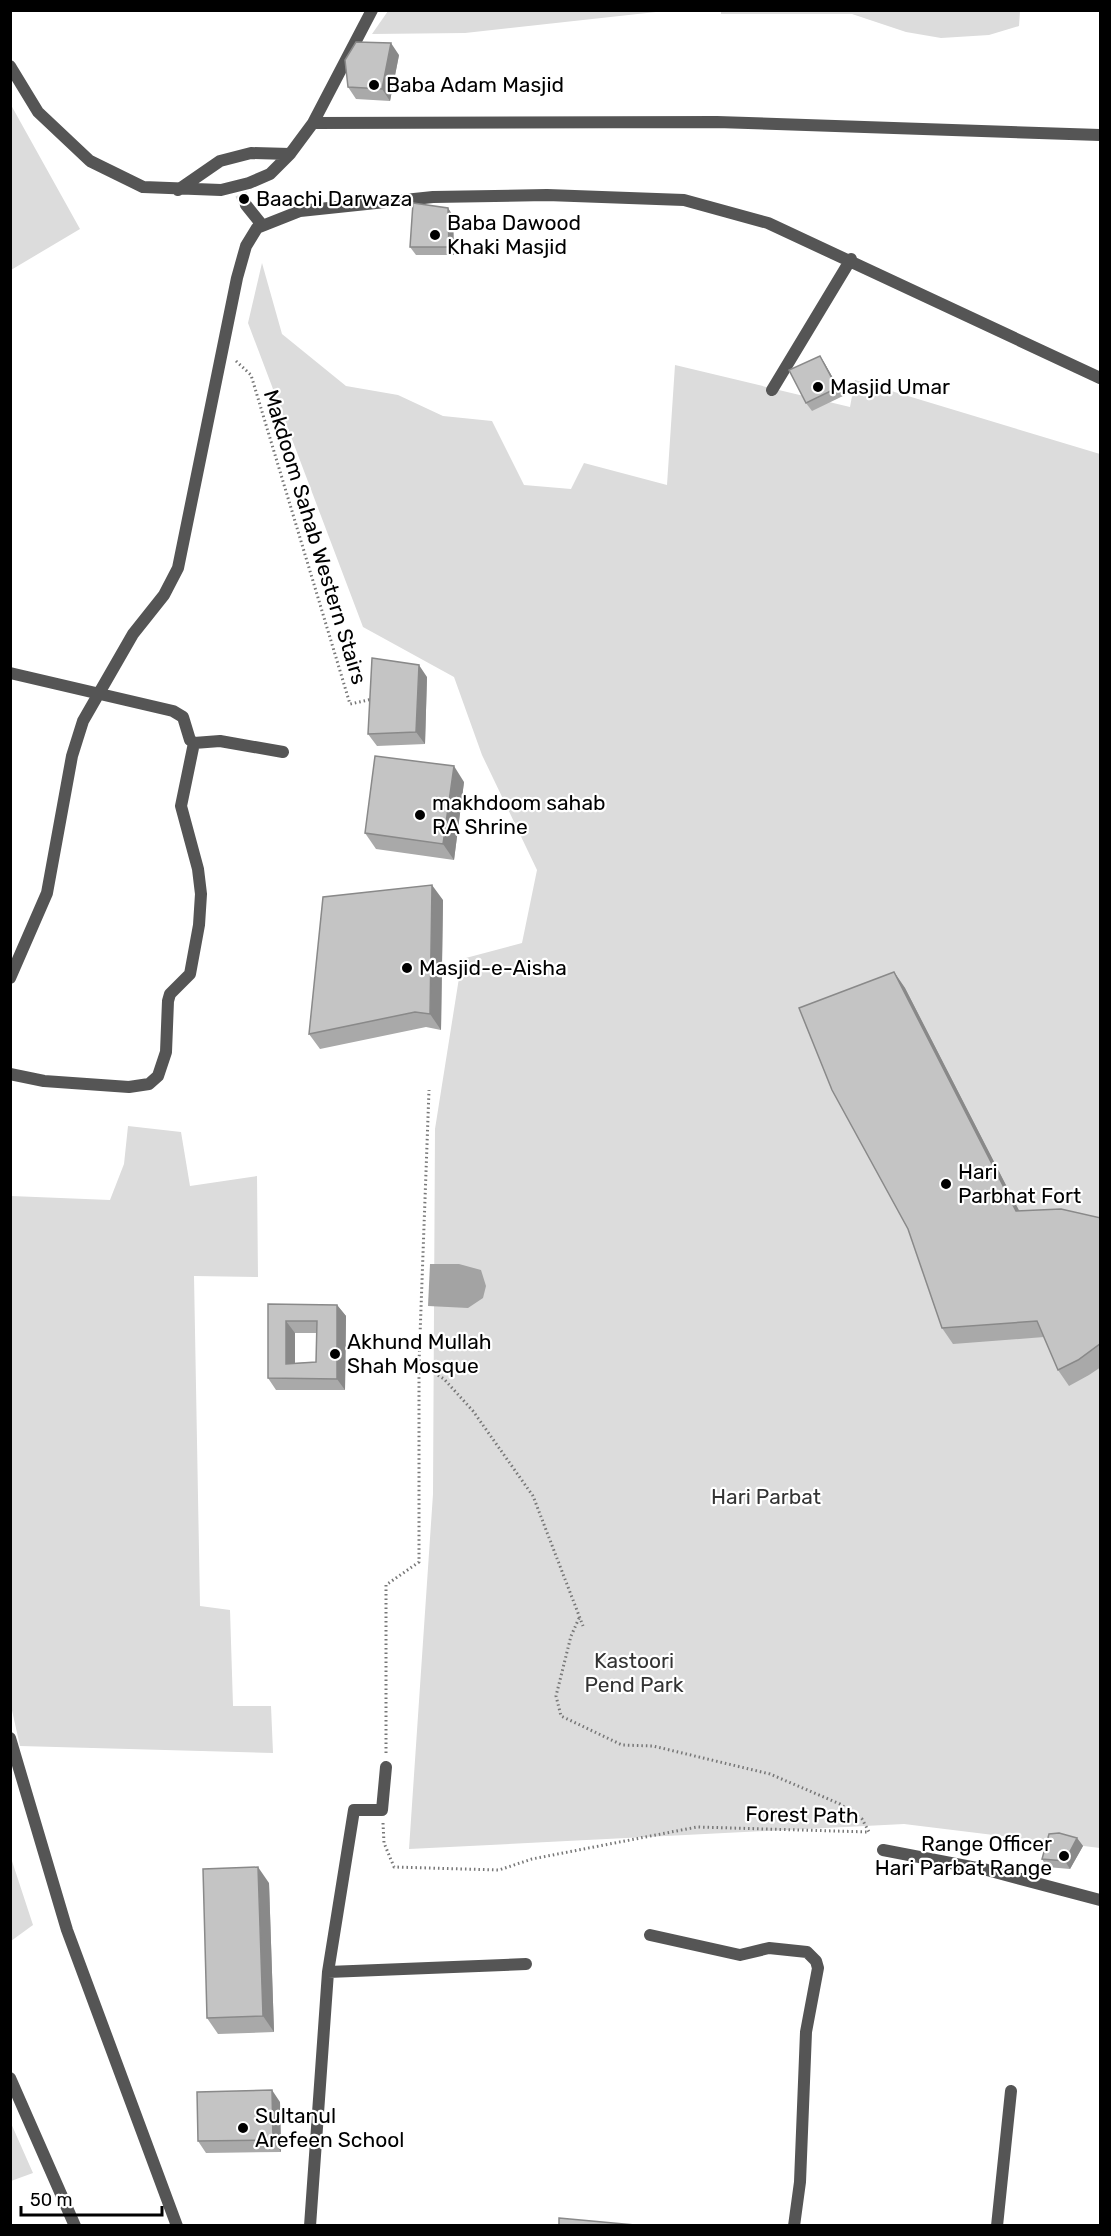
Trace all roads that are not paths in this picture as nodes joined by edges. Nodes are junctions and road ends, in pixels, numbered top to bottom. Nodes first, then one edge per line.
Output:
1 (372, 10) edge
2 (10, 66) edge
3 (313, 123) junction
4 (1101, 135) edge
5 (290, 154) junction
6 (178, 190) junction
7 (242, 195) junction
8 (262, 225) junction
9 (851, 259) junction
10 (1101, 378) edge
11 (772, 390) dead end
12 (10, 673) edge
13 (97, 693) junction
14 (194, 743) junction
15 (283, 752) dead end
16 (10, 978) edge
17 (10, 1074) edge
18 (10, 1738) edge
19 (386, 1767) road end
20 (884, 1850) dead end
21 (1101, 1900) edge
22 (650, 1935) dead end
23 (526, 1964) dead end
24 (328, 1972) junction
25 (10, 2078) edge
26 (1011, 2091) dead end
27 (75, 2226) edge
28 (177, 2226) edge
29 (310, 2226) edge
30 (794, 2226) edge
31 (997, 2226) edge

1 - 3 street
2 - 6 street
3 - 4 street
3 - 5 street
5 - 6 street
5 - 7 street
6 - 7 street
7 - 8 street
8 - 9 street
8 - 13 street
9 - 10 street
9 - 11 street
12 - 13 street
13 - 14 street
13 - 16 street
14 - 15 street
14 - 17 street
18 - 28 street
19 - 24 street
20 - 21 street
22 - 30 street
23 - 24 street
24 - 29 street
25 - 27 street
26 - 31 street

